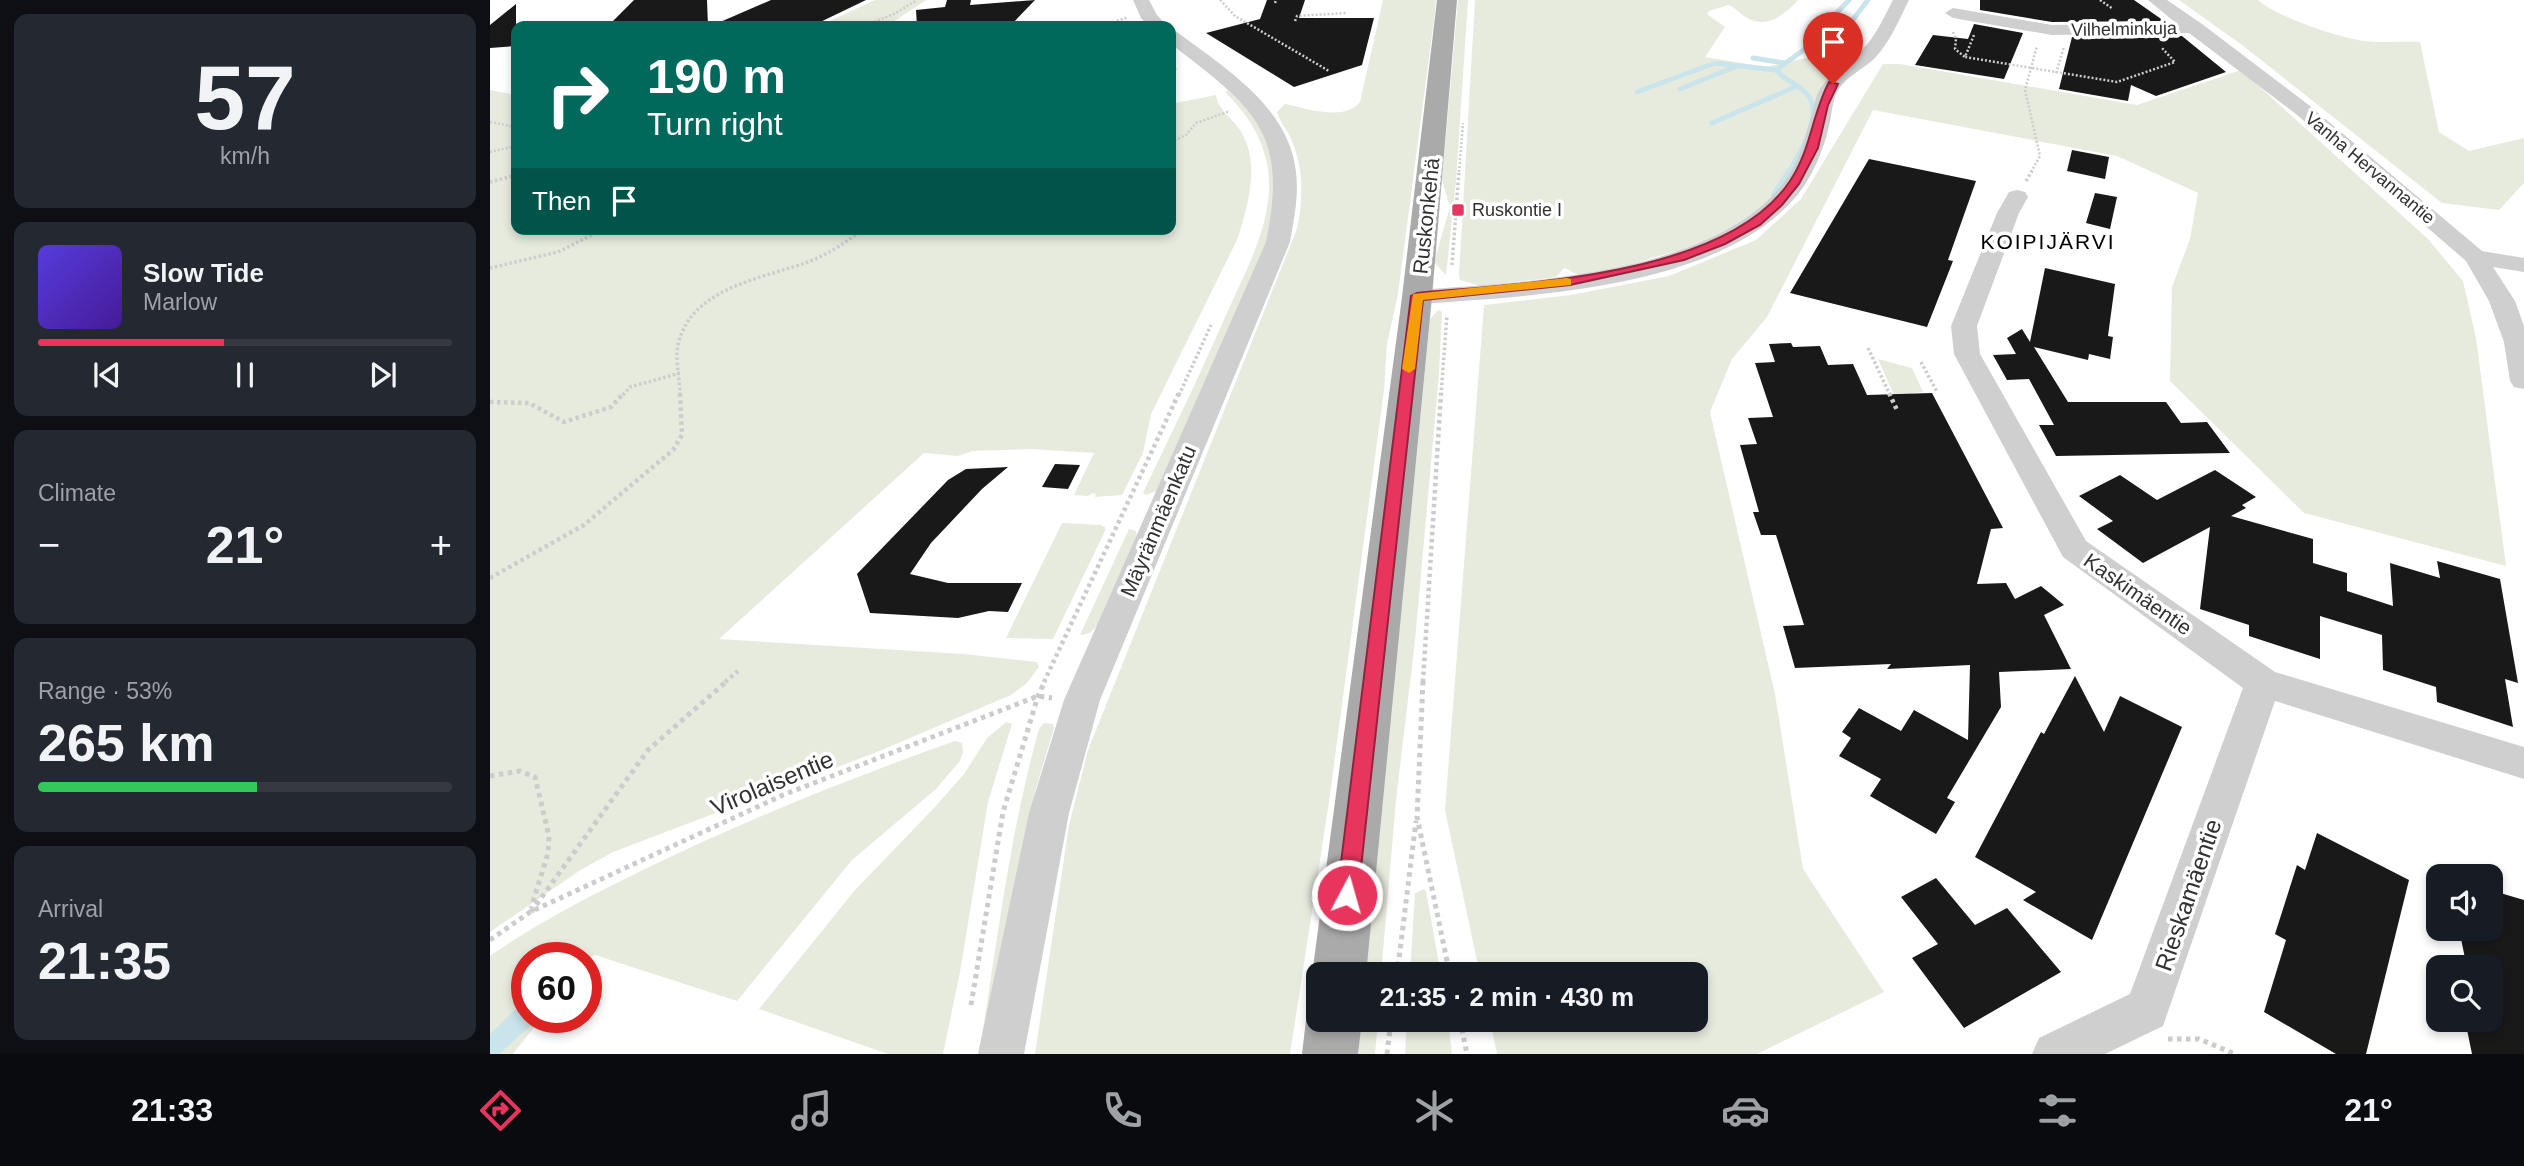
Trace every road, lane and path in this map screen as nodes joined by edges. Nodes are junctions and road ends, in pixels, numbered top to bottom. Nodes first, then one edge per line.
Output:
1 (917, 0) edge
2 (1141, 0) edge
3 (1220, 0) edge
4 (1447, 0) edge
5 (1902, 0) edge
6 (2156, 0) edge
7 (1346, 13) dead end
8 (1129, 17) dead end
9 (1981, 18) junction
10 (1950, 20) joint
11 (876, 21) edge
12 (1117, 21) dead end
13 (1153, 21) edge
14 (1295, 21) dead end
15 (2196, 28) junction
16 (1176, 40) edge
17 (2065, 44) dead end
18 (1965, 57) junction
19 (2158, 67) dead end
20 (2031, 69) junction
21 (1329, 71) dead end
22 (2056, 73) junction
23 (1234, 109) dead end
24 (1464, 118) dead end
25 (490, 122) edge
26 (511, 126) edge
27 (1176, 140) edge
28 (511, 147) edge
29 (490, 152) edge
30 (511, 176) edge
31 (490, 182) edge
32 (2017, 197) joint
33 (592, 235) edge
34 (855, 235) edge
35 (2475, 257) junction
36 (2524, 265) edge
37 (490, 268) edge
38 (1433, 295) junction
39 (1868, 348) dead end
40 (1921, 362) dead end
41 (680, 373) junction
42 (2524, 381) edge
43 (1937, 392) dead end
44 (490, 402) edge
45 (1897, 410) dead end
46 (490, 578) edge
47 (738, 671) dead end
48 (2263, 683) junction
49 (1082, 700) junction
50 (2524, 762) edge
51 (490, 776) edge
52 (1416, 817) junction
53 (530, 912) junction
54 (490, 940) edge
55 (1341, 962) edge
56 (1399, 962) edge
57 (1447, 962) edge
58 (1333, 1032) edge
59 (1390, 1032) edge
60 (1462, 1032) edge
61 (2160, 1043) dead end
62 (1001, 1054) edge
63 (1330, 1054) edge
64 (1387, 1054) edge
65 (1467, 1054) edge
66 (2055, 1054) edge
67 (2235, 1054) edge

1 - 11 path
2 - 13 street
3 - 21 path
4 - 38 main road, Ruskonkehä
5 - 38 street
6 - 15 street, Vanha Hervannantie
7 - 14 path
8 - 12 path
9 - 10 street, Vilhelminkuja
9 - 15 street, Vilhelminkuja
9 - 18 path
10 - 18 path
15 - 35 street, Vanha Hervannantie
16 - 49 street, Mäyränmäenkatu
17 - 22 path
18 - 20 path
19 - 22 path
20 - 22 path
20 - 32 path
23 - 27 path
24 - 38 path
25 - 26 path
28 - 29 path
30 - 31 path
32 - 48 street, Kaskimäentie
33 - 37 path
34 - 41 path
35 - 36 street
35 - 42 street, Vanha Hervannantie
38 - 52 path
38 - 55 main road, Ruskonkehä
39 - 45 path
40 - 43 path
41 - 44 path
41 - 46 path
47 - 53 path
48 - 50 street, Kaskimäentie
48 - 66 street, Rieskamäentie
49 - 53 path, Virolaisentie
49 - 62 street, Mäyränmäenkatu
51 - 53 path
52 - 56 path
52 - 57 path
53 - 54 path, Virolaisentie
58 - 63 main road
59 - 64 path
60 - 65 path
61 - 67 path

